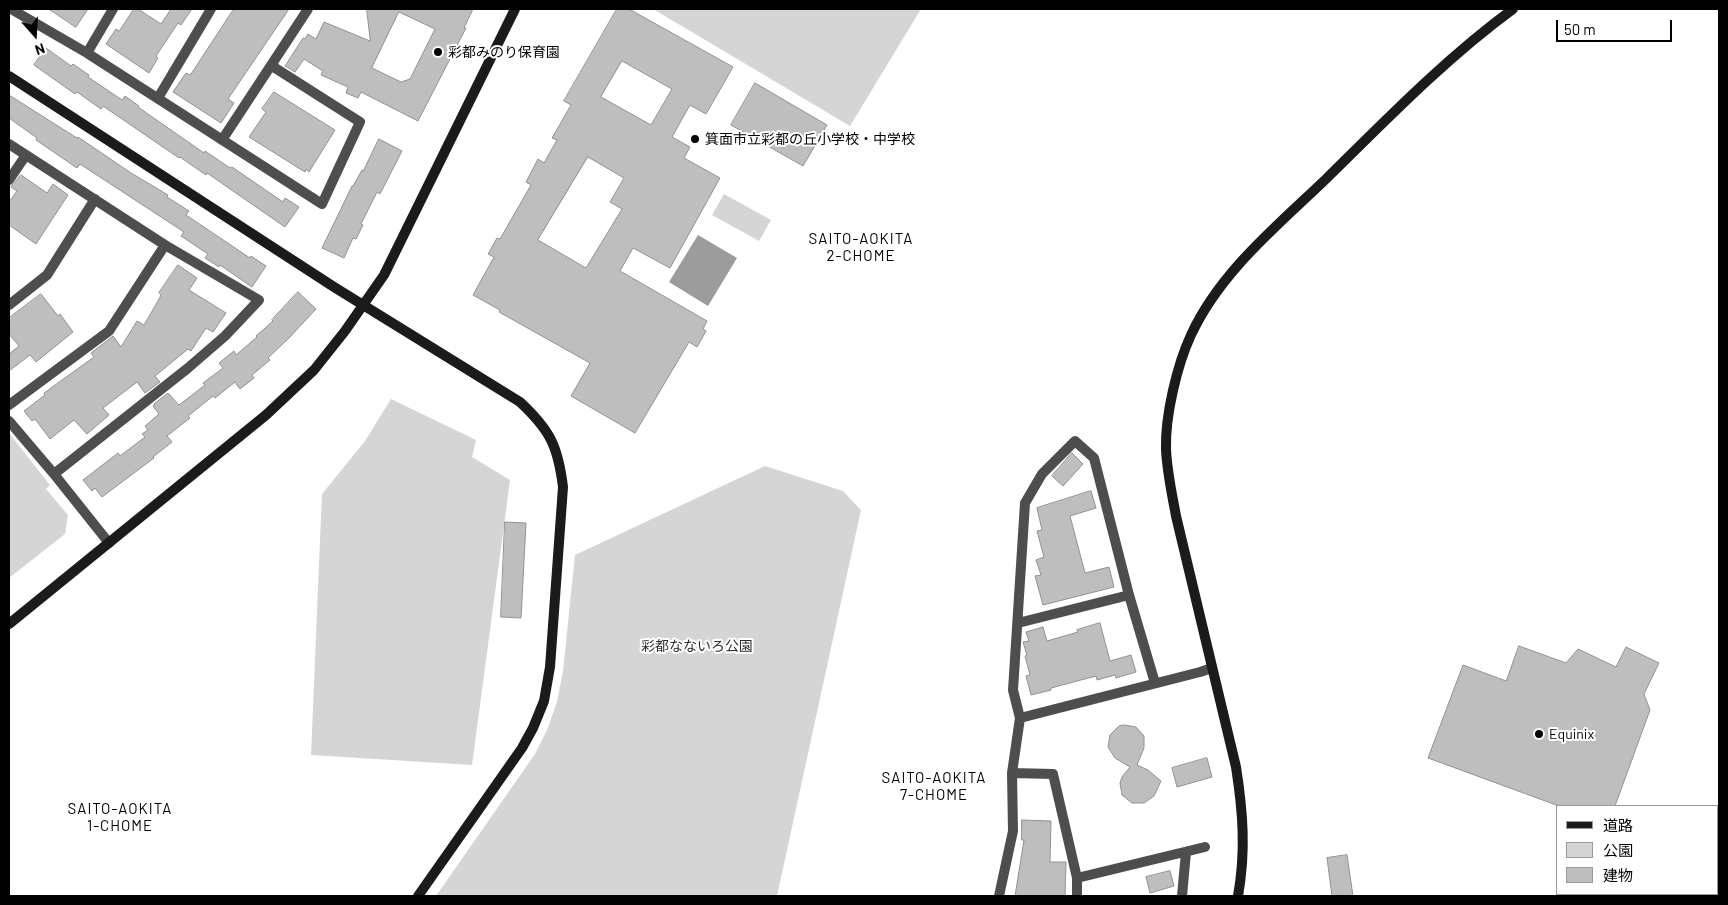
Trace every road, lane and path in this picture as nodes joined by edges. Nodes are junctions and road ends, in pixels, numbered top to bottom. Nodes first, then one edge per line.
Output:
1 (113, 9) edge
2 (211, 9) edge
3 (308, 9) edge
4 (515, 9) edge
5 (1513, 9) edge
6 (12, 12) edge
7 (87, 54) junction
8 (272, 66) junction
9 (9, 76) edge
10 (158, 98) junction
11 (222, 140) junction
12 (9, 144) edge
13 (26, 155) junction
14 (9, 180) edge
15 (95, 199) junction
16 (165, 245) junction
17 (363, 304) junction
18 (9, 305) edge
19 (9, 405) edge
20 (9, 421) edge
21 (54, 474) junction
22 (109, 542) junction
23 (1129, 595) junction
24 (1018, 623) junction
25 (9, 624) edge
26 (1212, 668) junction
27 (1155, 683) junction
28 (1020, 718) junction
29 (1012, 773) junction
30 (1205, 847) dead end
31 (1186, 852) junction
32 (1078, 878) junction
33 (418, 896) edge
34 (999, 896) edge
35 (1077, 896) edge
36 (1182, 896) edge
37 (1238, 896) edge

1 - 7 street
2 - 10 street
3 - 8 street
4 - 17 street
5 - 26 street
6 - 7 street
7 - 10 street
8 - 11 street
8 - 11 street
9 - 17 street
10 - 11 street
12 - 13 street
13 - 14 street
13 - 15 street
15 - 16 street
15 - 18 street
16 - 19 street
16 - 21 street
17 - 22 street
17 - 33 street
20 - 21 street
21 - 22 street
22 - 25 street
23 - 24 street
23 - 24 street
23 - 27 street
24 - 28 street
26 - 27 street
26 - 37 street
27 - 28 street
28 - 29 street
29 - 32 street
29 - 34 street
30 - 31 street
31 - 32 street
31 - 36 street
32 - 35 street

